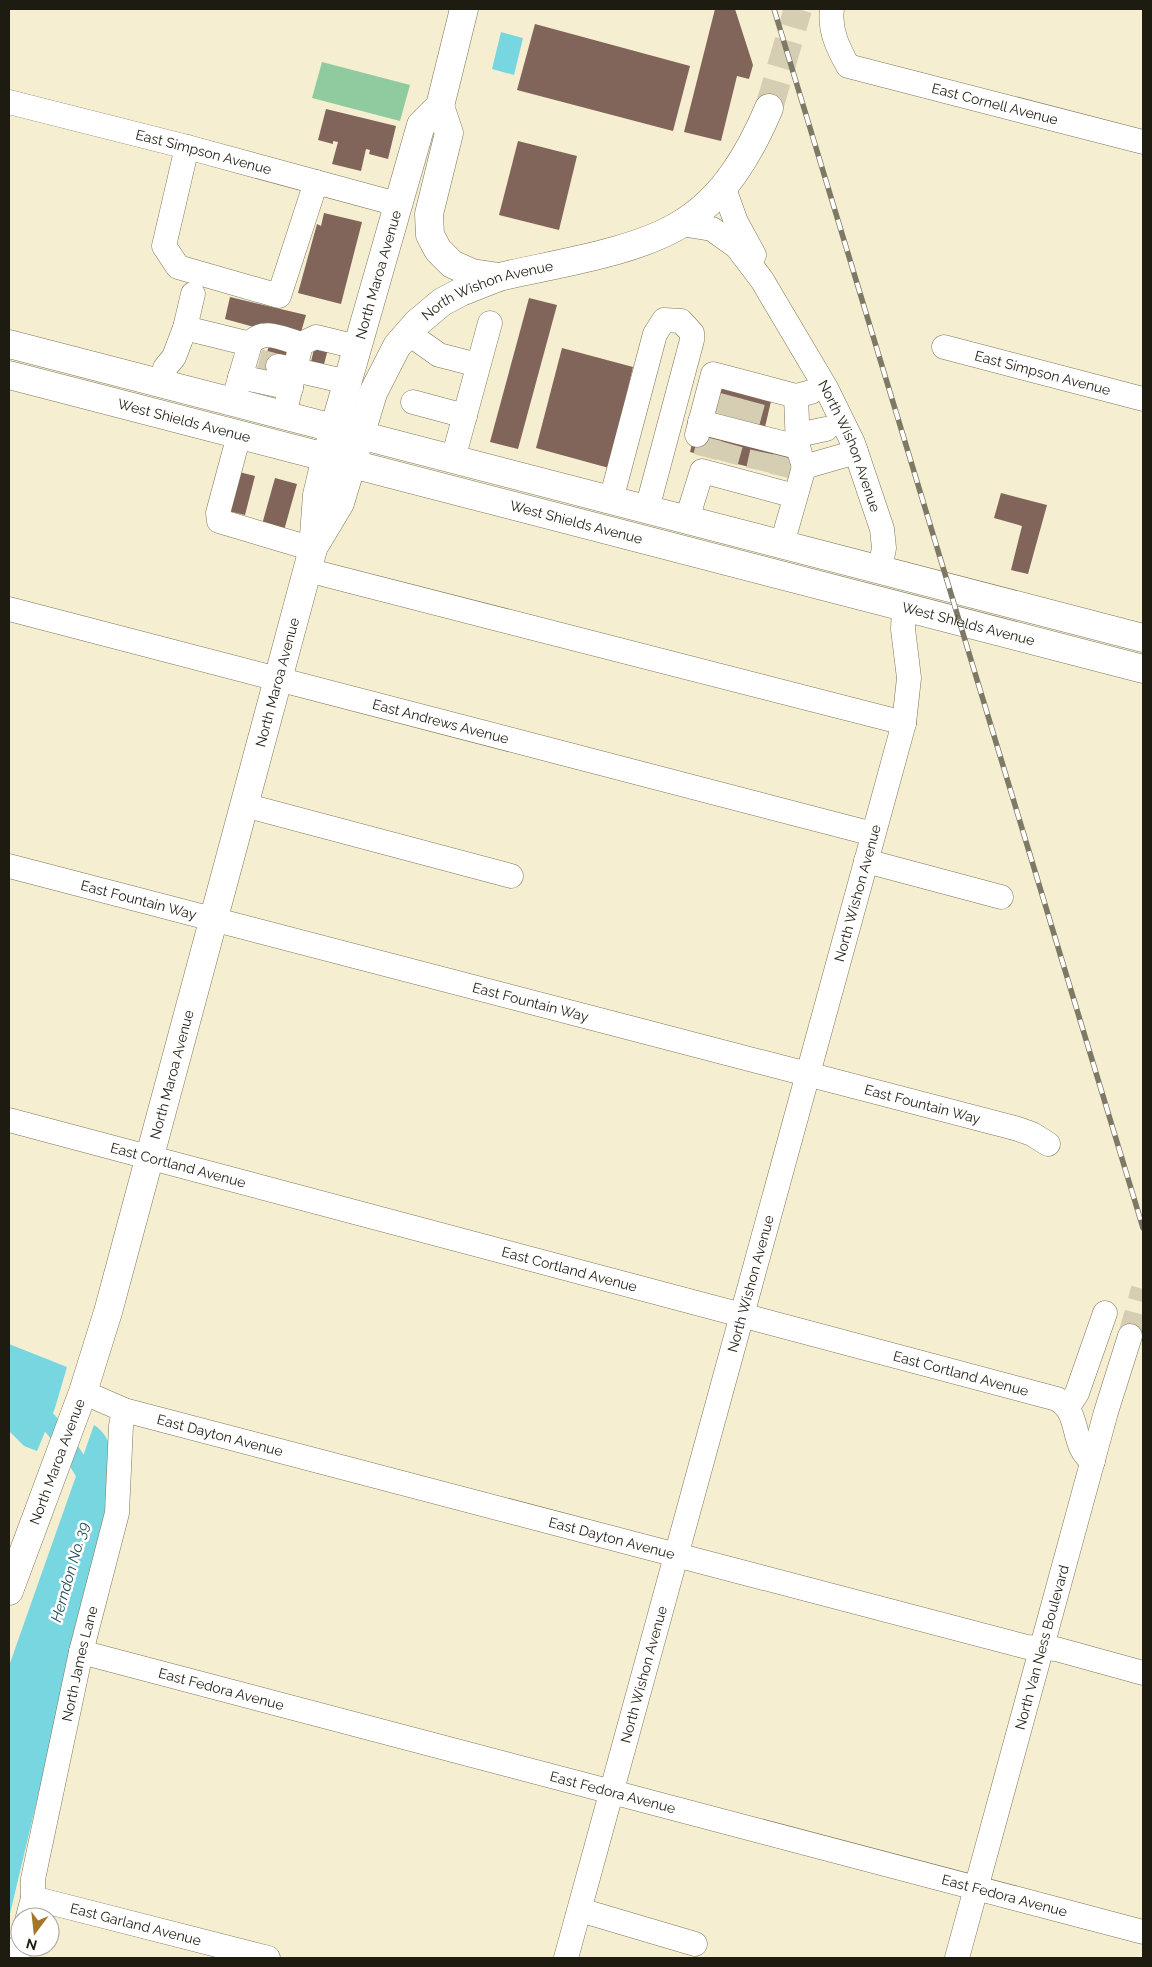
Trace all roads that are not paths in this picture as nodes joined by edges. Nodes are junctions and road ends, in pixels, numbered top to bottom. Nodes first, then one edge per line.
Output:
1 (464, 9) edge
2 (832, 9) edge
3 (9, 102) edge
4 (440, 106) junction
5 (769, 108) tunnel mouth
6 (1143, 142) edge
7 (187, 147) junction
8 (316, 182) junction
9 (723, 186) junction
10 (397, 204) junction
11 (681, 224) junction
12 (499, 278) junction
13 (762, 280) junction
14 (193, 294) dead end
15 (490, 323) dead end
16 (185, 328) junction
17 (408, 333) junction
18 (9, 344) edge
19 (301, 344) junction
20 (345, 344) junction
21 (944, 347) dead end
22 (478, 366) junction
23 (261, 371) junction
24 (9, 375) edge
25 (335, 379) junction
26 (161, 384) junction
27 (826, 388) junction
28 (796, 396) junction
29 (1143, 399) edge
30 (413, 402) dead end
31 (284, 415) junction
32 (464, 416) junction
33 (335, 428) junction
34 (826, 428) dead end
35 (239, 435) junction
36 (362, 435) junction
37 (856, 452) junction
38 (746, 454) junction
39 (326, 458) junction
40 (453, 459) junction
41 (353, 464) junction
42 (611, 500) junction
43 (647, 509) junction
44 (687, 519) junction
45 (782, 544) junction
46 (310, 560) junction
47 (880, 569) junction
48 (904, 608) junction
49 (9, 609) edge
50 (1143, 638) edge
51 (1143, 669) edge
52 (277, 680) junction
53 (904, 723) junction
54 (244, 805) junction
55 (873, 834) junction
56 (866, 861) junction
57 (9, 866) edge
58 (511, 876) dead end
59 (1001, 897) dead end
60 (213, 919) junction
61 (806, 1073) junction
62 (9, 1120) edge
63 (1048, 1144) dead end
64 (150, 1158) junction
65 (1105, 1312) dead end
66 (741, 1315) junction
67 (1130, 1336) tunnel mouth
68 (83, 1392) junction
69 (1068, 1407) junction
70 (124, 1410) junction
71 (1093, 1461) junction
72 (677, 1554) junction
73 (9, 1592) edge
74 (1041, 1648) junction
75 (81, 1652) junction
76 (1143, 1672) edge
77 (611, 1792) junction
78 (976, 1888) junction
79 (30, 1907) edge
80 (580, 1910) junction
81 (60, 1914) edge
82 (1143, 1932) edge
83 (695, 1944) dead end
84 (268, 1958) edge
85 (566, 1958) edge
86 (957, 1958) edge

1 - 4 main road
2 - 6 street, East Cornell Avenue
3 - 7 street, East Simpson Avenue
4 - 10 main road, North Maroa Avenue
4 - 12 main road
5 - 9 main road, North Wishon Avenue
7 - 8 street, East Simpson Avenue
7 - 8 street
8 - 10 street, East Simpson Avenue
9 - 11 main road, North Wishon Avenue
9 - 13 street, North Wishon Avenue
10 - 20 main road, North Maroa Avenue
11 - 12 main road, North Wishon Avenue
11 - 13 street, North Wishon Avenue
12 - 17 main road, North Wishon Avenue
13 - 27 street, North Wishon Avenue
14 - 16 street
15 - 22 street
16 - 23 street
16 - 26 street
17 - 22 street
17 - 36 main road, North Wishon Avenue
18 - 26 main road, West Shields Avenue
19 - 20 street
19 - 23 street
19 - 23 street
20 - 25 main road, North Maroa Avenue
21 - 29 street, East Simpson Avenue
22 - 32 street
23 - 25 street
23 - 26 main road, West Shields Avenue
23 - 31 main road, West Shields Avenue
23 - 31 street
24 - 35 main road, West Shields Avenue
25 - 33 main road, North Maroa Avenue
27 - 28 street
27 - 37 street, North Wishon Avenue
28 - 38 street
28 - 38 street
30 - 32 street
31 - 33 main road, West Shields Avenue
32 - 40 street
33 - 36 main road, West Shields Avenue
33 - 39 main road, North Maroa Avenue
34 - 38 street
35 - 39 main road, West Shields Avenue
35 - 46 street
36 - 40 main road, West Shields Avenue
36 - 41 main road, North Maroa Avenue
37 - 38 street
37 - 47 street, North Wishon Avenue
38 - 44 street
38 - 45 street
39 - 41 main road, West Shields Avenue
39 - 46 main road, North Maroa Avenue
40 - 42 main road, West Shields Avenue
41 - 46 main road, North Maroa Avenue
41 - 48 main road, West Shields Avenue
42 - 43 main road, West Shields Avenue
42 - 43 street
43 - 44 main road, West Shields Avenue
44 - 45 main road, West Shields Avenue
45 - 47 main road, West Shields Avenue
46 - 52 main road, North Maroa Avenue
46 - 53 street
47 - 50 main road, West Shields Avenue
48 - 51 main road, West Shields Avenue
48 - 53 street, North Wishon Avenue
49 - 52 street, East Andrews Avenue
52 - 54 main road, North Maroa Avenue
52 - 55 street, East Andrews Avenue
53 - 55 street, North Wishon Avenue
54 - 58 street
54 - 60 main road, North Maroa Avenue
55 - 56 street, North Wishon Avenue
56 - 59 street
56 - 61 street, North Wishon Avenue
57 - 60 street, East Fountain Way
60 - 61 street, East Fountain Way
60 - 64 main road, North Maroa Avenue
61 - 63 street, East Fountain Way
61 - 66 street, North Wishon Avenue
62 - 64 street, East Cortland Avenue
64 - 66 street, East Cortland Avenue
64 - 68 main road, North Maroa Avenue
65 - 69 street
66 - 69 street, East Cortland Avenue
66 - 72 street, North Wishon Avenue
67 - 71 street, North Van Ness Boulevard
68 - 70 street, East Dayton Avenue
68 - 73 main road, North Maroa Avenue
69 - 71 street
70 - 72 street, East Dayton Avenue
70 - 75 street, North James Lane
71 - 74 street, North Van Ness Boulevard
72 - 74 street, East Dayton Avenue
72 - 77 street, North Wishon Avenue
74 - 76 street, East Dayton Avenue
74 - 78 street, North Van Ness Boulevard
75 - 77 street, East Fedora Avenue
75 - 79 street, North James Lane
77 - 78 street, East Fedora Avenue
77 - 80 street, North Wishon Avenue
78 - 82 street, East Fedora Avenue
78 - 86 street, North Van Ness Boulevard
80 - 83 street
80 - 85 street, North Wishon Avenue
81 - 84 street, East Garland Avenue

